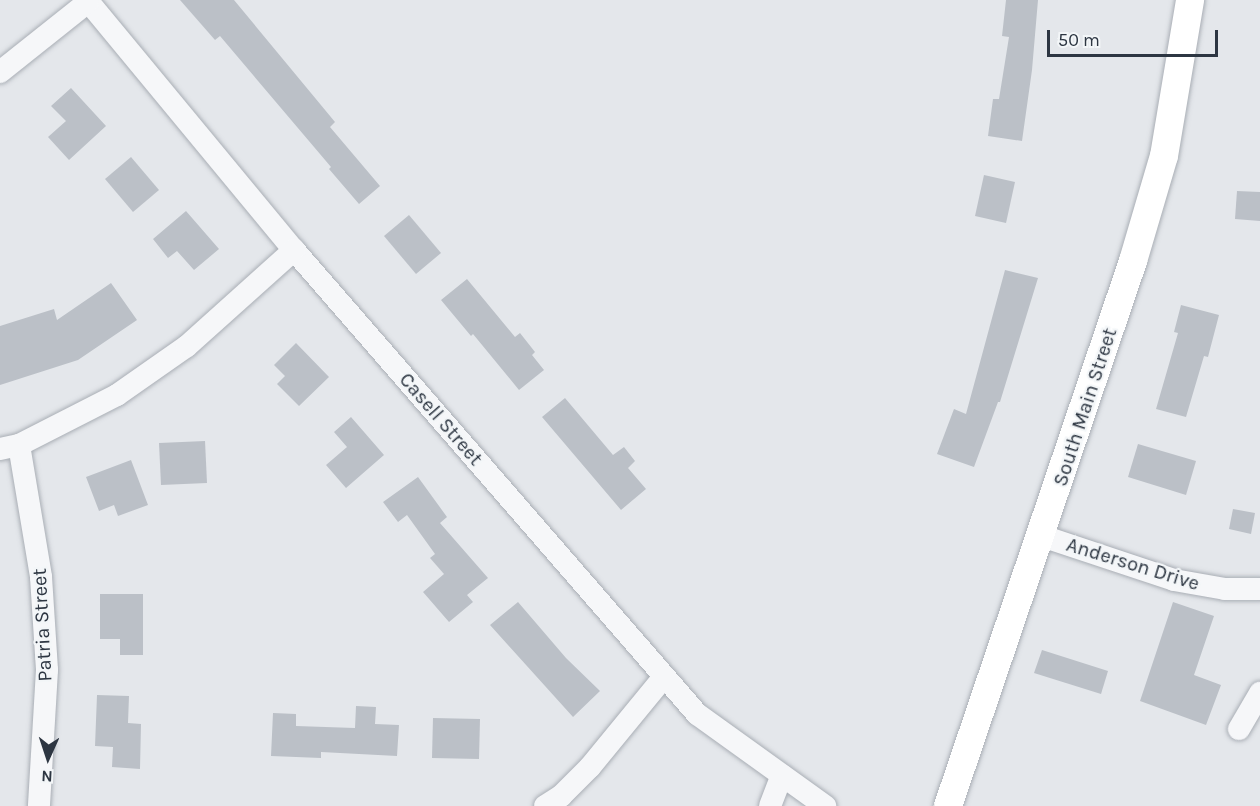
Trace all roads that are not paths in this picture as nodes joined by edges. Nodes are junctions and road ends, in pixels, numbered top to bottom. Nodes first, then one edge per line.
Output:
1 (1190, 0) edge
2 (87, 1) edge
3 (0, 72) edge
4 (294, 250) junction
5 (10, 447) edge
6 (1042, 536) junction
7 (1260, 590) edge
8 (664, 678) junction
9 (1260, 693) edge
10 (1239, 729) dead end
11 (782, 775) junction
12 (39, 806) edge
13 (545, 806) edge
14 (770, 806) edge
15 (825, 806) edge
16 (948, 806) edge

1 - 6 main road, South Main Street
2 - 3 street
2 - 4 street, Casell Street
4 - 5 street
4 - 8 street, Casell Street
5 - 12 street, Patria Street
6 - 7 street, Anderson Drive
6 - 16 main road, South Main Street
8 - 11 street, Casell Street
8 - 13 street
9 - 10 street
11 - 14 street
11 - 15 street, Casell Street

